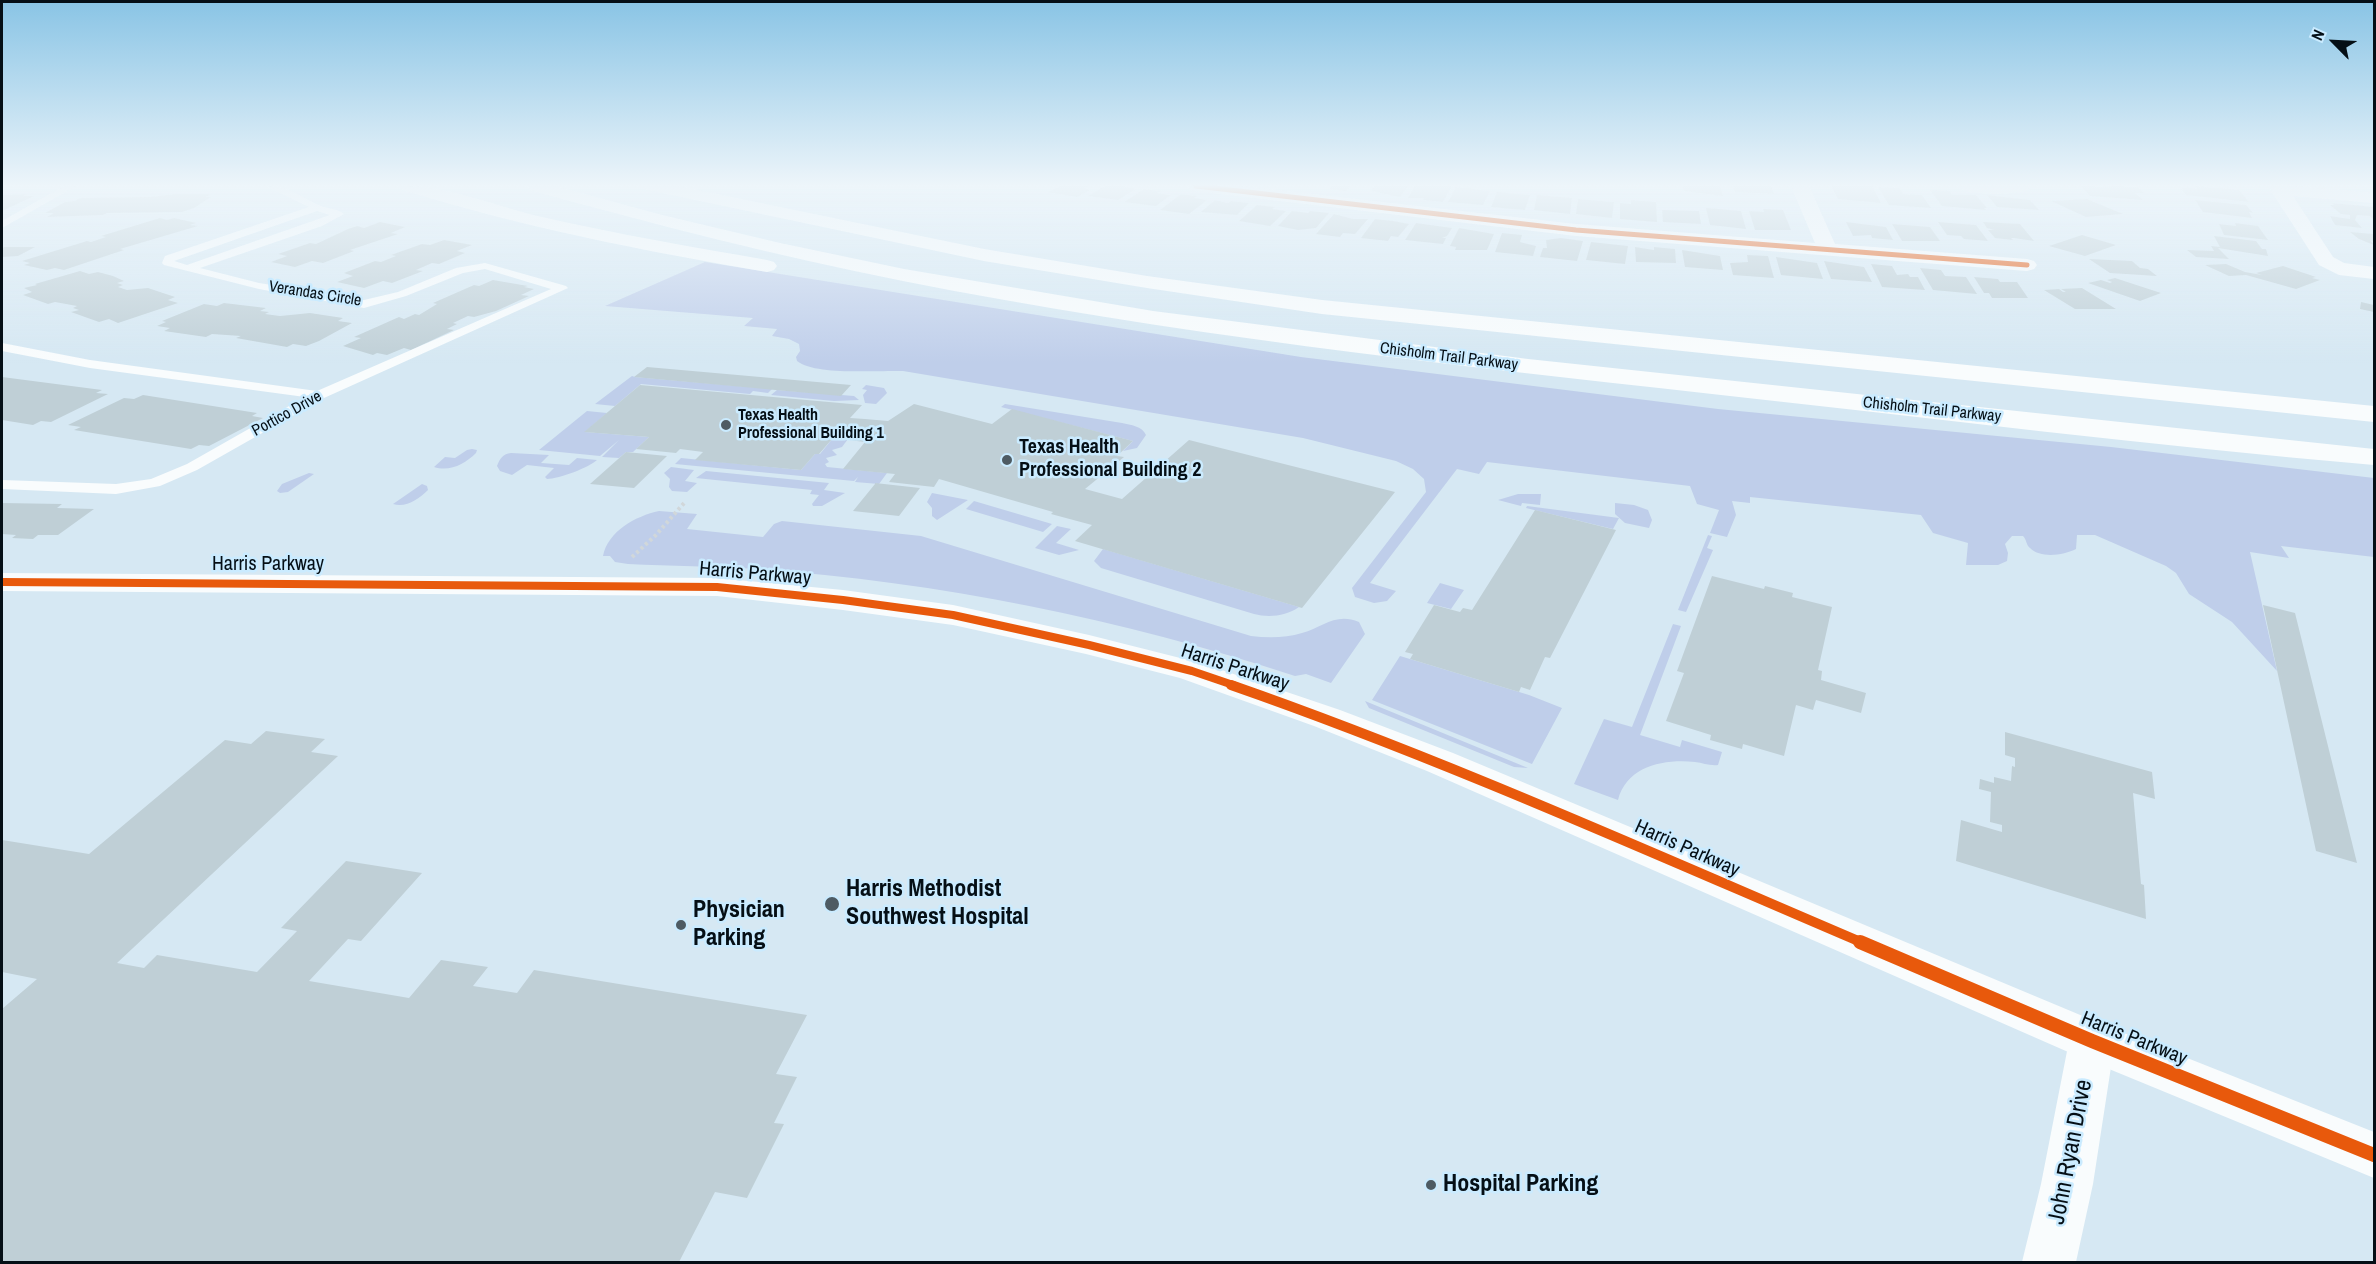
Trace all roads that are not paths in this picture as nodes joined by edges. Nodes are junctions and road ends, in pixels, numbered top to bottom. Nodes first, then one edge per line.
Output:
1 (208, 245) edge
2 (256, 245) edge
3 (651, 245) edge
4 (771, 245) edge
5 (928, 245) edge
6 (1765, 245) edge
7 (1826, 245) edge
8 (2316, 245) edge
9 (1828, 250) junction
10 (2027, 265) dead end
11 (188, 268) junction
12 (2374, 273) edge
13 (562, 288) joint
14 (1138, 315) junction
15 (2, 347) edge
16 (21, 352) junction
17 (2, 360) edge
18 (319, 395) junction
19 (2374, 414) edge
20 (2374, 457) edge
21 (2, 485) edge
22 (2, 582) edge
23 (2092, 1041) junction
24 (2374, 1155) edge
25 (2049, 1263) edge

1 - 11 lane, Verandas Circle
2 - 11 lane
3 - 14 main road
4 - 14 main road, Chisholm Trail Parkway
5 - 19 main road, Chisholm Trail Parkway
6 - 9 main road
7 - 9 main road
8 - 12 main road
9 - 10 main road
11 - 13 lane, Verandas Circle
13 - 18 lane, Portico Drive
14 - 20 main road, Chisholm Trail Parkway
15 - 16 lane
16 - 17 lane
16 - 18 lane
18 - 21 lane, Portico Drive
22 - 23 main road, Harris Parkway
23 - 24 main road, Harris Parkway
23 - 25 main road, John Ryan Drive

